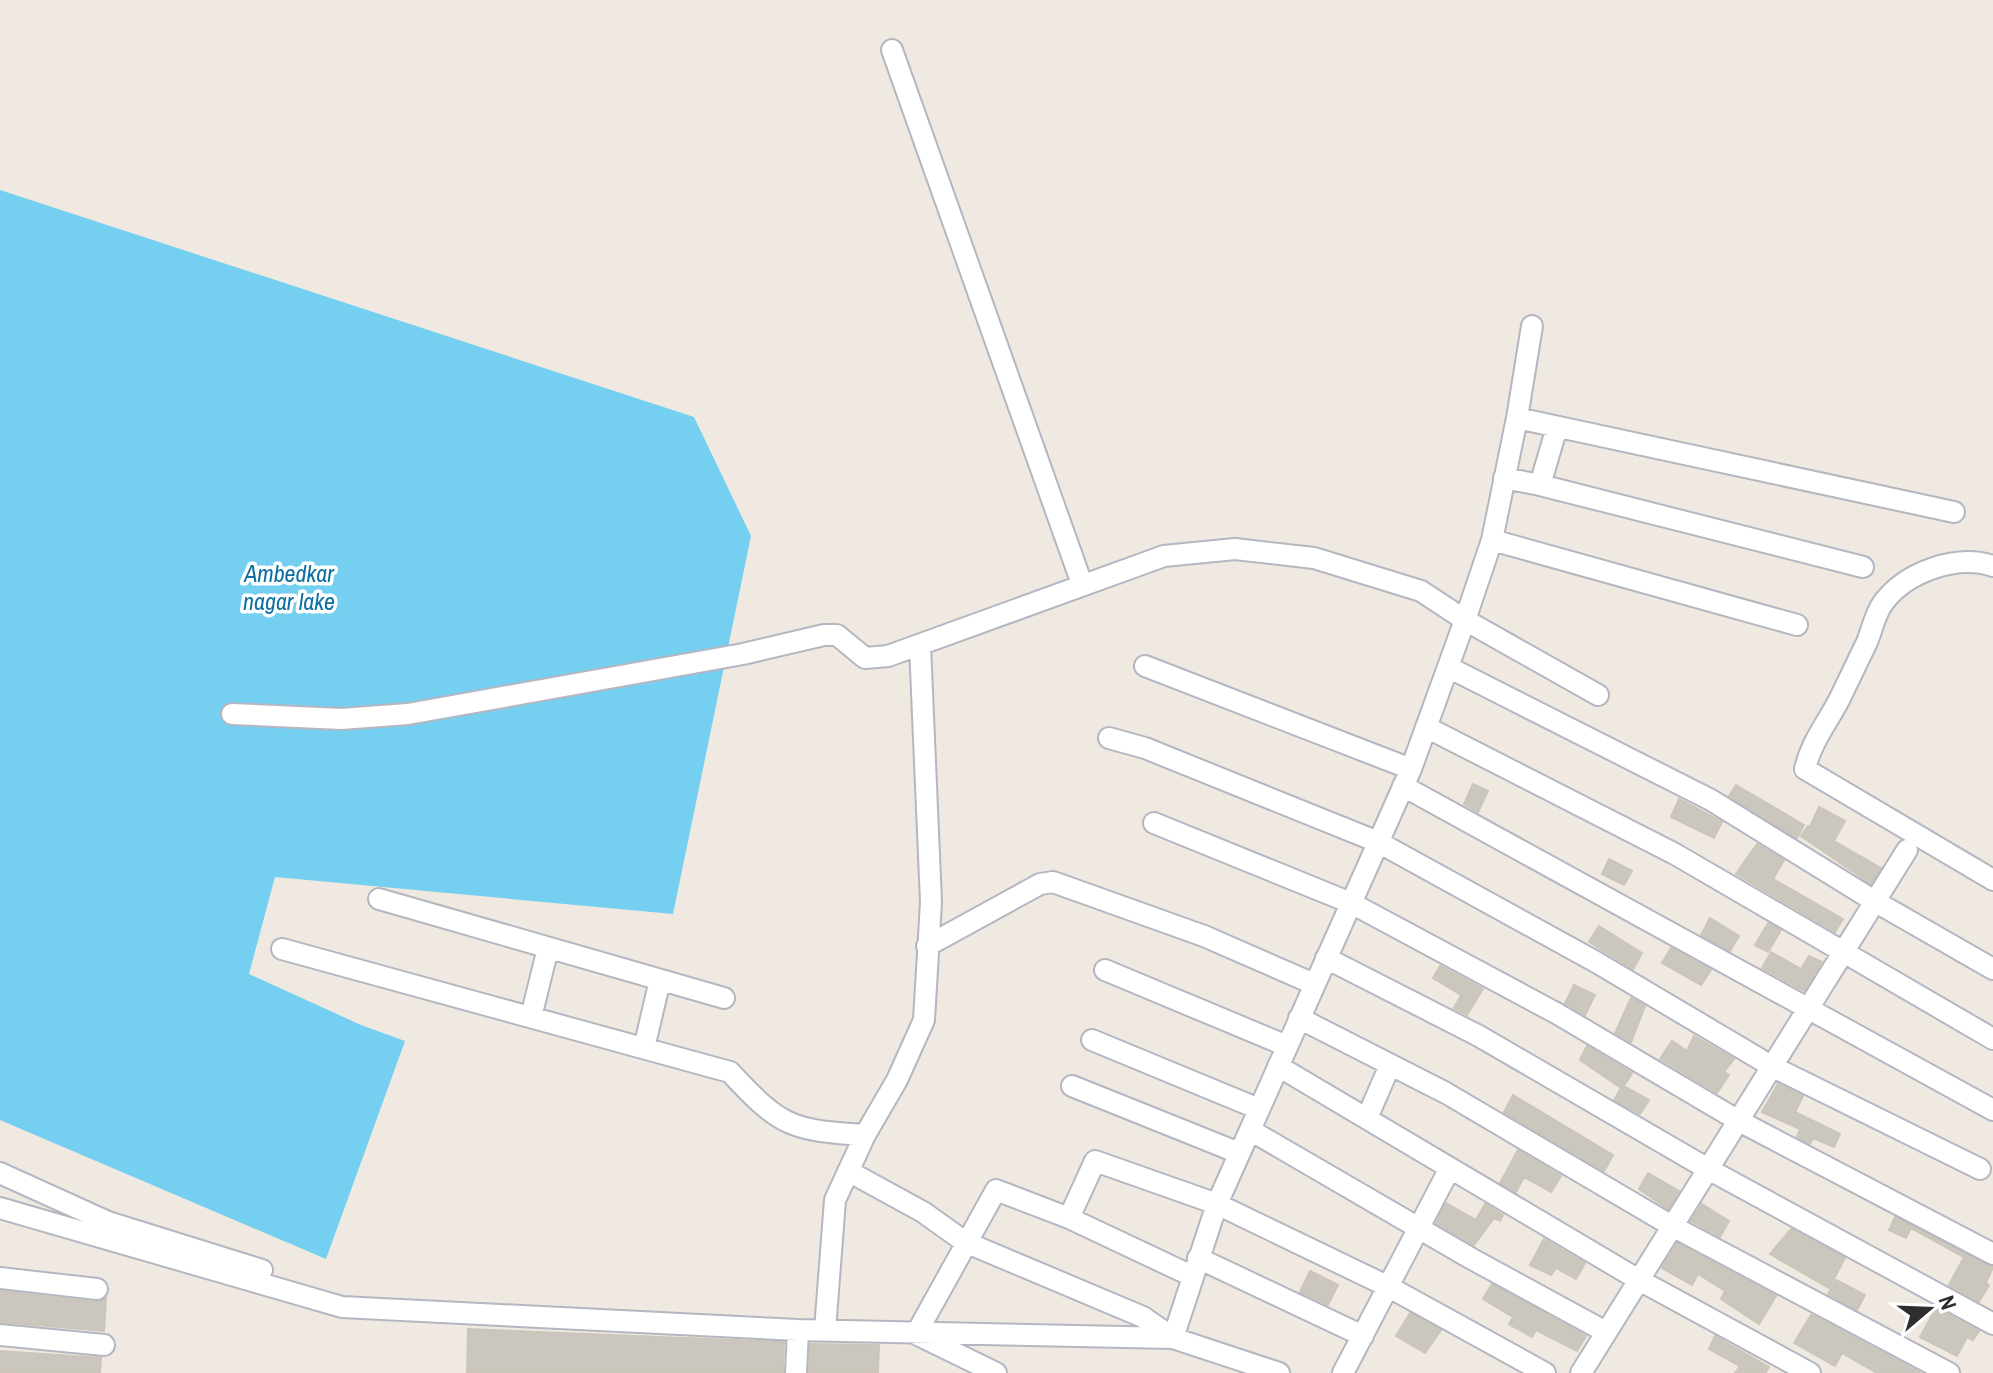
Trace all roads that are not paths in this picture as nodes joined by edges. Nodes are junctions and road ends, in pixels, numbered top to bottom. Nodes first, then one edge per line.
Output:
1 (892, 50) dead end
2 (1532, 326) dead end
3 (1517, 418) junction
4 (1557, 427) junction
5 (1504, 478) junction
6 (1540, 485) junction
7 (1954, 512) dead end
8 (1492, 540) junction
9 (1993, 566) edge
10 (1863, 567) dead end
11 (1082, 584) junction
12 (1465, 620) junction
13 (1797, 625) dead end
14 (920, 645) junction
15 (1145, 666) dead end
16 (1448, 667) junction
17 (1598, 695) dead end
18 (232, 714) dead end
19 (1426, 727) junction
20 (1109, 738) dead end
21 (1407, 778) junction
22 (1154, 823) dead end
23 (1378, 842) junction
24 (1907, 850) dead end
25 (1993, 880) edge
26 (379, 899) dead end
27 (1876, 902) junction
28 (1351, 903) junction
29 (927, 946) junction
30 (548, 948) junction
31 (282, 949) dead end
32 (1844, 954) junction
33 (1326, 958) junction
34 (1993, 969) edge
35 (1105, 970) dead end
36 (660, 980) junction
37 (1314, 984) junction
38 (724, 998) dead end
39 (1808, 1010) junction
40 (531, 1017) junction
41 (1299, 1018) junction
42 (1993, 1039) edge
43 (1092, 1040) dead end
44 (1287, 1046) junction
45 (644, 1048) junction
46 (1390, 1065) junction
47 (1278, 1066) junction
48 (1773, 1067) junction
49 (1072, 1086) dead end
50 (1259, 1109) junction
51 (1993, 1110) edge
52 (1367, 1118) junction
53 (1739, 1121) junction
54 (1250, 1130) junction
55 (865, 1135) junction
56 (1239, 1153) junction
57 (1450, 1168) junction
58 (1708, 1169) junction
59 (1980, 1169) dead end
60 (848, 1171) junction
61 (0, 1173) edge
62 (1217, 1204) junction
63 (0, 1208) edge
64 (1069, 1218) junction
65 (1672, 1226) junction
66 (1419, 1228) junction
67 (965, 1242) junction
68 (1993, 1254) edge
69 (1195, 1267) junction
70 (0, 1278) edge
71 (1639, 1280) junction
72 (1389, 1287) junction
73 (97, 1289) dead end
74 (421, 1310) junction
75 (1993, 1324) edge
76 (798, 1330) junction
77 (825, 1330) junction
78 (1606, 1332) junction
79 (916, 1334) junction
80 (0, 1335) edge
81 (1363, 1336) junction
82 (1173, 1338) junction
83 (104, 1345) dead end
84 (796, 1373) edge
85 (996, 1373) edge
86 (1279, 1373) edge
87 (1343, 1373) edge
88 (1545, 1373) edge
89 (1581, 1373) edge
90 (1810, 1373) edge
91 (1949, 1373) edge

1 - 11 street
2 - 3 street
3 - 4 street
3 - 5 street
4 - 6 street
4 - 7 street
5 - 6 street
5 - 8 street
6 - 10 street
8 - 12 street
8 - 13 street
9 - 25 street
11 - 12 street
11 - 14 street
12 - 16 street
12 - 17 street
14 - 18 street
14 - 29 street
15 - 21 street
16 - 19 street
16 - 27 street
19 - 21 street
19 - 32 street
20 - 23 street
21 - 23 street
21 - 39 street
22 - 28 street
23 - 28 street
23 - 48 street
24 - 27 street
26 - 30 street
27 - 32 street
27 - 34 street
28 - 33 street
28 - 53 street
29 - 37 street
29 - 55 street
30 - 36 street
30 - 40 street
31 - 40 street
32 - 39 street
32 - 42 street
33 - 37 street
33 - 58 street
35 - 44 street
36 - 38 street
36 - 45 street
37 - 41 street
39 - 48 street
39 - 51 street
40 - 45 street
41 - 44 street
41 - 46 street
43 - 50 street
44 - 47 street
45 - 55 street
46 - 52 street
46 - 65 street
47 - 50 street
47 - 52 street
48 - 53 street
48 - 59 street
49 - 56 street
50 - 54 street
52 - 57 street
53 - 58 street
53 - 68 street
54 - 56 street
54 - 66 street
55 - 60 street
56 - 62 street
57 - 66 street
57 - 71 street
58 - 65 street
58 - 75 street
60 - 67 street
60 - 77 street
61 - 74 street
62 - 64 street
62 - 69 street
62 - 72 street
63 - 74 street
64 - 67 street
64 - 69 street
65 - 71 street
65 - 91 street
66 - 72 street
66 - 78 street
67 - 79 street
67 - 82 street
69 - 81 street
69 - 82 street
70 - 73 street
71 - 78 street
71 - 90 street
72 - 81 street
72 - 88 street
74 - 76 street
76 - 77 street
76 - 84 street
77 - 79 street
78 - 89 street
79 - 82 street
79 - 85 street
80 - 83 street
81 - 87 street
82 - 86 street

